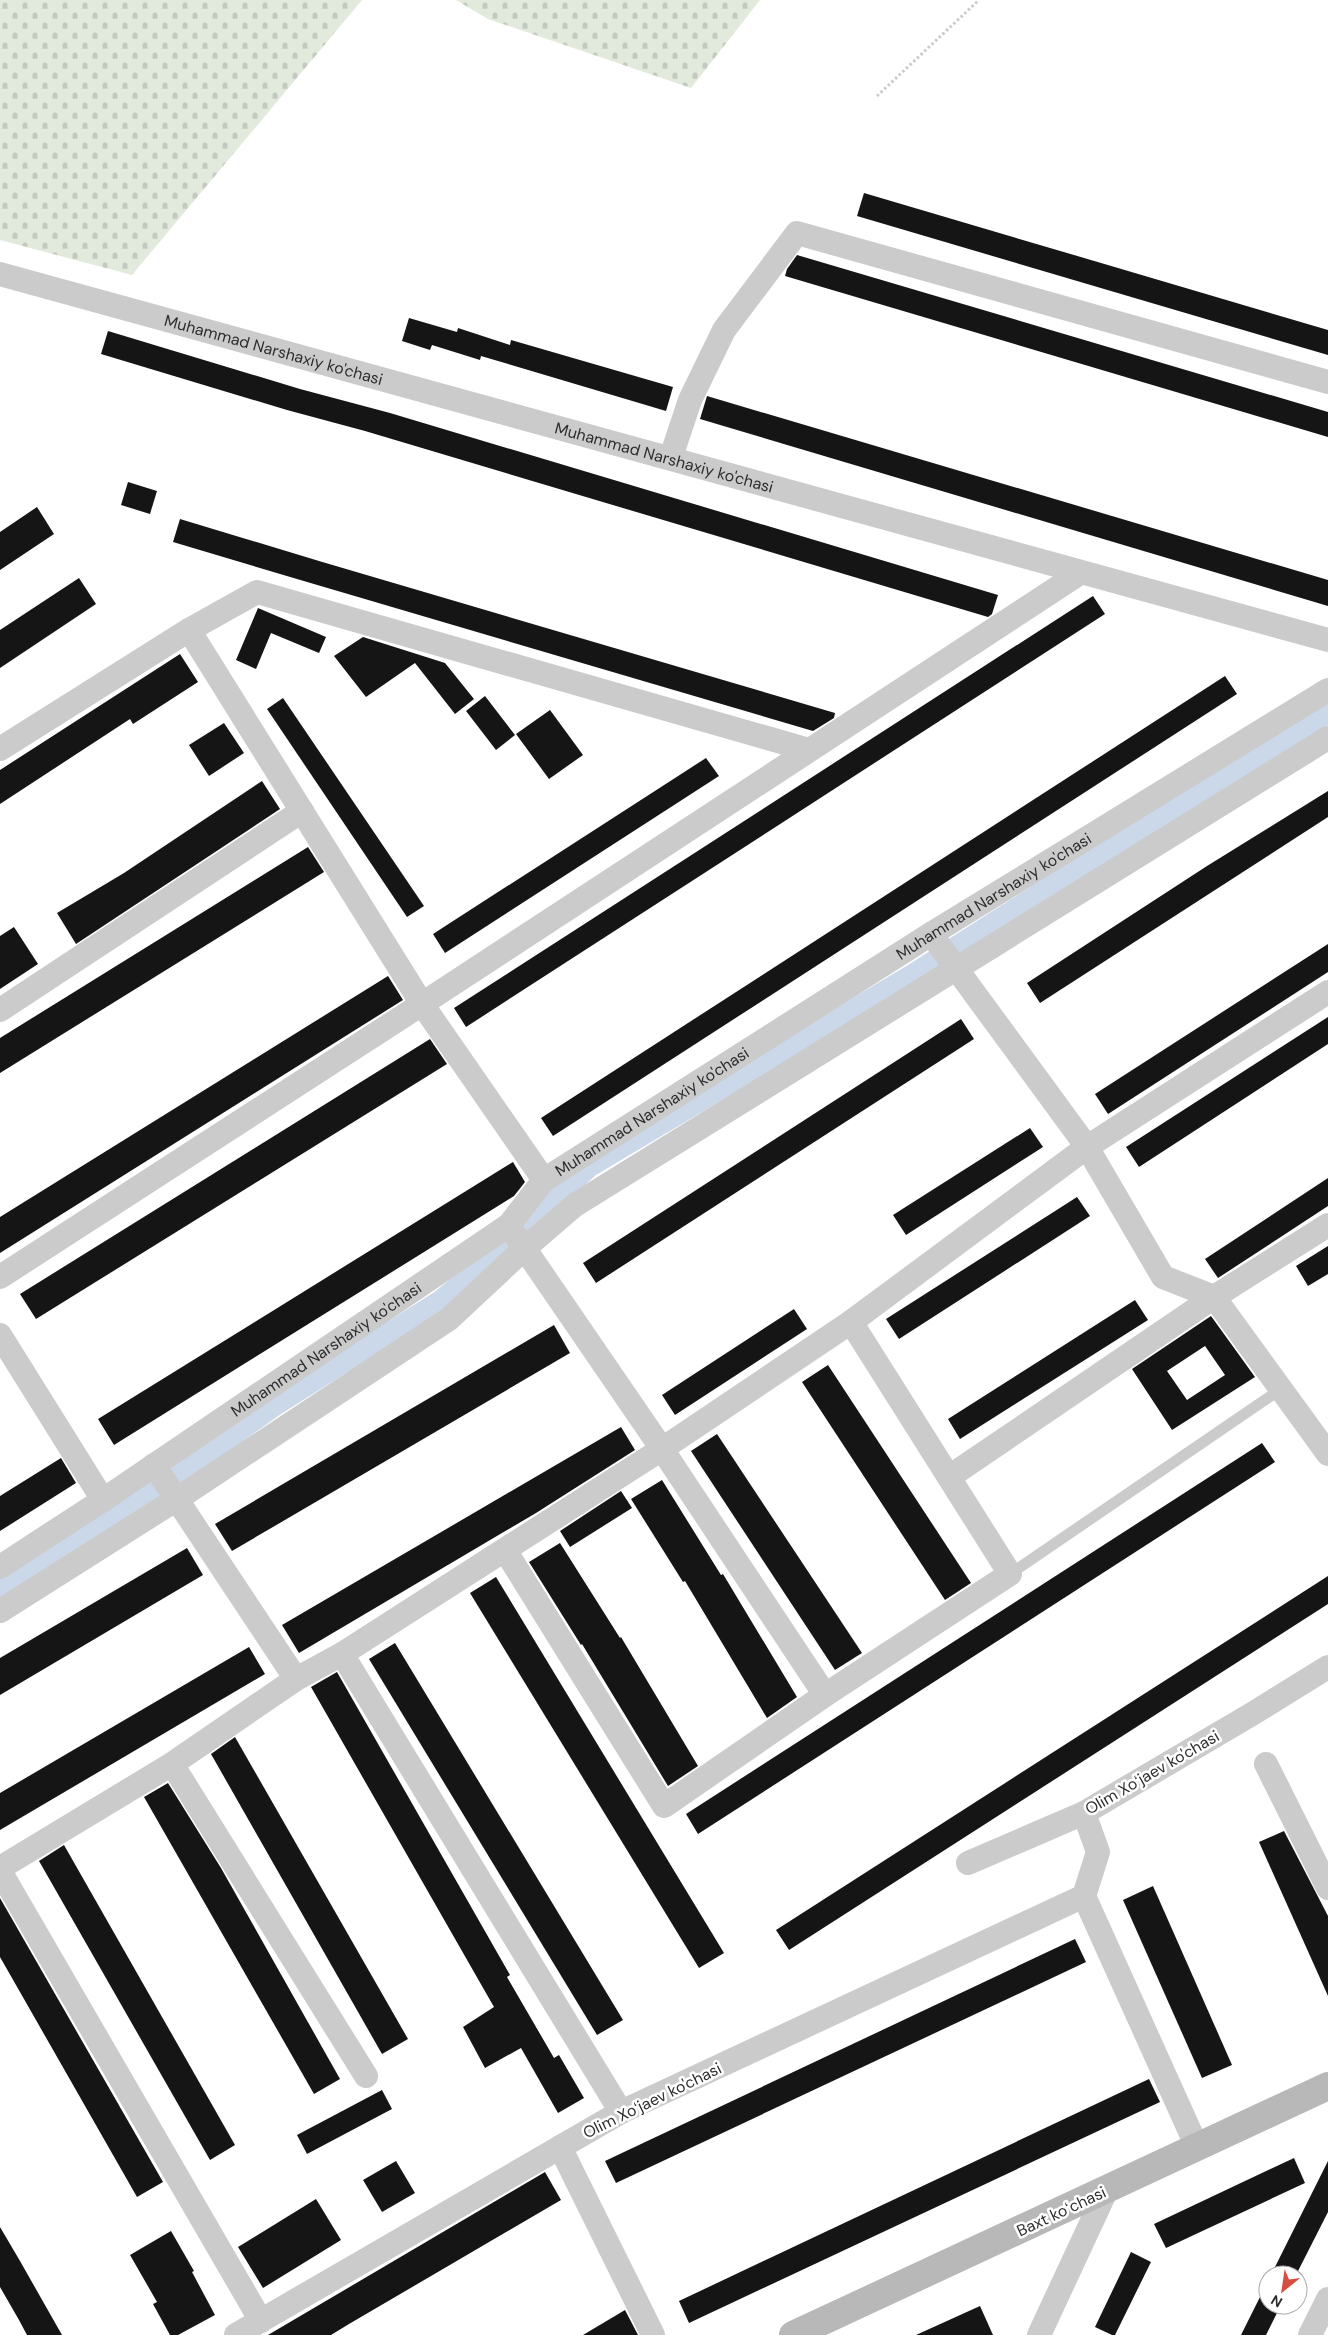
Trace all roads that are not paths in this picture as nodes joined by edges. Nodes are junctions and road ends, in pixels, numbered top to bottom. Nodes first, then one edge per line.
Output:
1 (0, 274) edge
2 (1328, 382) edge
3 (671, 457) junction
4 (1080, 573) junction
5 (189, 630) junction
6 (1328, 640) edge
7 (1328, 690) edge
8 (1328, 738) edge
9 (0, 749) edge
10 (809, 750) junction
11 (302, 811) junction
12 (931, 934) junction
13 (955, 968) junction
14 (1328, 992) edge
15 (422, 1004) junction
16 (0, 1010) edge
17 (1087, 1148) junction
18 (544, 1180) junction
19 (509, 1225) junction
20 (1328, 1225) edge
21 (525, 1248) junction
22 (0, 1277) edge
23 (1214, 1297) junction
24 (851, 1322) junction
25 (0, 1335) edge
26 (1280, 1390) junction
27 (662, 1449) junction
28 (1327, 1450) edge
29 (154, 1465) junction
30 (949, 1477) junction
31 (176, 1499) junction
32 (103, 1500) junction
33 (505, 1550) junction
34 (0, 1567) edge
35 (1010, 1574) junction
36 (0, 1611) edge
37 (342, 1654) junction
38 (1328, 1667) edge
39 (296, 1679) junction
40 (825, 1695) junction
41 (172, 1764) junction
42 (1266, 1764) dead end
43 (1084, 1813) junction
44 (968, 1863) dead end
45 (0, 1870) edge
46 (1328, 1888) edge
47 (1084, 1896) junction
48 (366, 2076) dead end
49 (1328, 2086) edge
50 (621, 2112) junction
51 (1197, 2147) junction
52 (560, 2148) junction
53 (1107, 2189) junction
54 (1328, 2299) edge
55 (261, 2320) junction
56 (236, 2335) edge
57 (653, 2335) edge
58 (793, 2335) edge
59 (1039, 2335) edge
60 (1310, 2335) edge

1 - 3 street, Muhammad Narshaxiy ko'chasi
2 - 3 street
3 - 4 street, Muhammad Narshaxiy ko'chasi
4 - 6 street, Muhammad Narshaxiy ko'chasi
4 - 10 street
5 - 9 street
5 - 10 street
5 - 11 street
7 - 12 street, Muhammad Narshaxiy ko'chasi
8 - 13 street
10 - 15 street
11 - 15 street
11 - 16 street
12 - 13 street
12 - 18 street, Muhammad Narshaxiy ko'chasi
13 - 17 street
13 - 21 street
14 - 17 street
15 - 18 street
15 - 22 street
17 - 23 street
17 - 24 street
18 - 19 street, Muhammad Narshaxiy ko'chasi
19 - 21 street
19 - 29 street, Muhammad Narshaxiy ko'chasi
20 - 23 street
21 - 27 street
21 - 31 street
23 - 26 street
23 - 30 street
24 - 27 street
24 - 30 street
25 - 32 street
26 - 28 street
26 - 35 lane
27 - 33 street
27 - 40 street
29 - 31 street
29 - 32 street, Muhammad Narshaxiy ko'chasi
30 - 35 street
31 - 36 street
31 - 39 street
32 - 34 street, Muhammad Narshaxiy ko'chasi
33 - 37 street
33 - 40 street
35 - 40 street
37 - 39 street
37 - 50 street
38 - 43 street, Olim Xoʻjaev ko'chasi
39 - 41 street
41 - 45 street
41 - 48 street
42 - 46 street
43 - 44 street, Olim Xoʻjaev ko'chasi
43 - 47 street
45 - 55 street
47 - 50 street, Olim Xoʻjaev ko'chasi
47 - 51 street
49 - 51 main road, Baxt koʻchasi
50 - 52 street, Olim Xoʻjaev ko'chasi
51 - 53 main road, Baxt koʻchasi
52 - 55 street, Olim Xoʻjaev ko'chasi
52 - 57 street
53 - 58 main road, Baxt koʻchasi
53 - 59 street
54 - 60 street
55 - 56 street, Olim Xoʻjaev ko'chasi

